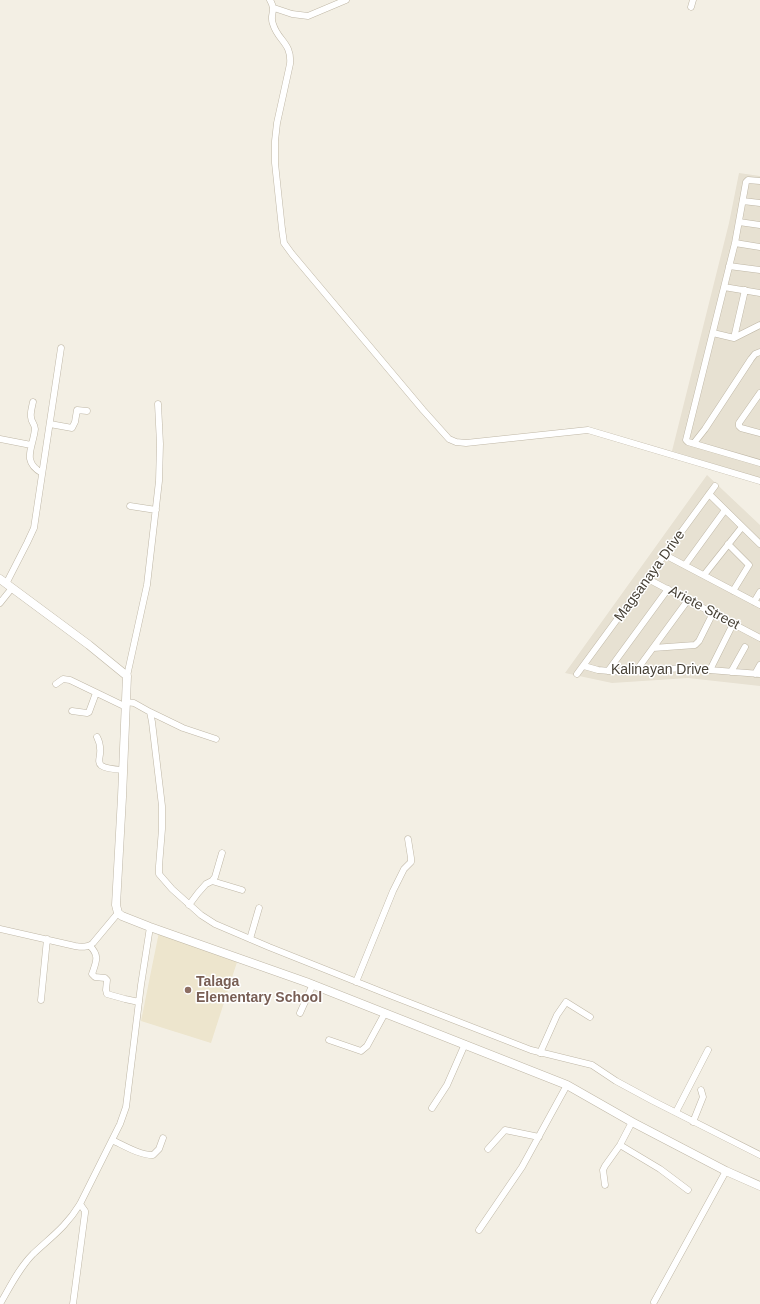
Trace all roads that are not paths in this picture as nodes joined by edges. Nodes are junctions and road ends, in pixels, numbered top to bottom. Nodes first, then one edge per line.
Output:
1 (270, 0) edge
2 (346, 0) edge
3 (692, 0) edge
4 (691, 7) dead end
5 (274, 8) junction
6 (760, 181) edge
7 (743, 201) junction
8 (760, 203) edge
9 (739, 222) junction
10 (760, 225) edge
11 (734, 243) junction
12 (760, 247) edge
13 (729, 266) junction
14 (760, 270) edge
15 (724, 287) junction
16 (745, 290) junction
17 (760, 293) edge
18 (760, 325) edge
19 (713, 333) junction
20 (734, 338) junction
21 (61, 348) dead end
22 (760, 352) edge
23 (760, 393) edge
24 (33, 402) dead end
25 (757, 403) edge
26 (158, 404) dead end
27 (87, 411) dead end
28 (50, 424) junction
29 (760, 433) edge
30 (0, 439) edge
31 (694, 443) junction
32 (31, 445) junction
33 (760, 463) edge
34 (42, 473) junction
35 (760, 481) edge
36 (715, 486) dead end
37 (709, 494) junction
38 (130, 506) dead end
39 (156, 510) junction
40 (725, 510) junction
41 (742, 527) junction
42 (728, 544) junction
43 (760, 544) edge
44 (665, 555) junction
45 (685, 565) junction
46 (704, 575) junction
47 (648, 579) junction
48 (6, 584) edge
49 (668, 590) junction
50 (733, 591) junction
51 (760, 592) edge
52 (688, 600) junction
53 (0, 603) edge
54 (757, 603) edge
55 (713, 613) junction
56 (733, 624) junction
57 (760, 638) edge
58 (653, 648) junction
59 (745, 648) dead end
60 (584, 666) junction
61 (760, 666) edge
62 (710, 670) junction
63 (608, 671) junction
64 (636, 671) junction
65 (731, 672) junction
66 (577, 674) dead end
67 (758, 674) edge
68 (126, 676) junction
69 (56, 684) dead end
70 (96, 693) junction
71 (126, 705) junction
72 (72, 711) dead end
73 (150, 712) junction
74 (97, 737) dead end
75 (216, 739) dead end
76 (123, 770) junction
77 (408, 839) dead end
78 (222, 853) dead end
79 (212, 881) junction
80 (242, 890) dead end
81 (189, 905) junction
82 (259, 908) dead end
83 (118, 913) junction
84 (150, 927) junction
85 (0, 929) edge
86 (47, 939) junction
87 (250, 939) junction
88 (90, 946) junction
89 (356, 982) junction
90 (313, 984) junction
91 (41, 1000) dead end
92 (139, 1002) junction
93 (385, 1012) junction
94 (300, 1013) dead end
95 (590, 1017) dead end
96 (329, 1040) dead end
97 (465, 1044) junction
98 (708, 1050) dead end
99 (540, 1053) junction
100 (567, 1085) junction
101 (701, 1090) dead end
102 (432, 1108) dead end
103 (676, 1112) junction
104 (632, 1122) junction
105 (693, 1122) junction
106 (539, 1137) junction
107 (163, 1138) dead end
108 (112, 1140) junction
109 (620, 1144) junction
110 (488, 1149) dead end
111 (760, 1154) edge
112 (726, 1171) junction
113 (605, 1184) dead end
114 (760, 1186) edge
115 (688, 1190) dead end
116 (80, 1204) junction
117 (479, 1230) dead end
118 (654, 1302) dead end
119 (0, 1304) edge
120 (73, 1304) edge

1 - 5 street
2 - 5 street
3 - 4 street
5 - 35 street
6 - 7 street
7 - 8 street
7 - 9 street
9 - 10 street
9 - 11 street
11 - 12 street
11 - 13 street
13 - 14 street
13 - 15 street
15 - 16 street
15 - 19 street
16 - 17 street
16 - 20 street
18 - 20 street
19 - 20 street
19 - 31 street
21 - 28 street
22 - 31 street
23 - 25 street
24 - 32 street
25 - 29 street
26 - 39 street
27 - 28 street
28 - 34 street
30 - 32 street
31 - 33 street
32 - 34 street
34 - 48 street
36 - 37 street, Magsanaya Drive
37 - 40 street
37 - 44 street, Magsanaya Drive
38 - 39 street
39 - 68 street
40 - 41 street
40 - 45 street
41 - 42 street
41 - 43 street
42 - 46 street
42 - 50 street
44 - 45 street
44 - 47 street, Magsanaya Drive
45 - 46 street
46 - 50 street
47 - 49 street, Ariete Street
47 - 60 street, Magsanaya Drive
48 - 53 street
48 - 68 street
49 - 52 street, Ariete Street
49 - 63 street
50 - 54 street
51 - 54 street
52 - 55 street, Ariete Street
52 - 58 street
55 - 56 street, Ariete Street
55 - 58 street
56 - 57 street, Ariete Street
56 - 62 street
58 - 64 street
59 - 65 street
60 - 63 street, Kalinayan Drive
60 - 66 street, Magsanaya Drive
61 - 67 street
62 - 64 street, Kalinayan Drive
62 - 65 street, Kalinayan Drive
63 - 64 street, Kalinayan Drive
65 - 67 street, Kalinayan Drive
68 - 71 street
69 - 70 street
70 - 71 street
70 - 72 street
71 - 73 street
71 - 76 street
73 - 75 street
73 - 81 street
74 - 76 street
76 - 83 street
77 - 89 street
78 - 79 street
79 - 80 street
79 - 81 street
81 - 87 street
82 - 87 street
83 - 84 street
83 - 88 street
84 - 90 street
84 - 92 street
85 - 86 street
86 - 88 street
86 - 91 street
87 - 89 street
88 - 92 street
89 - 99 street
90 - 93 street
90 - 94 street
92 - 108 street
93 - 96 street
93 - 97 street
95 - 99 street
97 - 100 street
97 - 102 street
98 - 103 street
99 - 103 street
100 - 104 street
100 - 106 street
101 - 105 street
103 - 105 street
104 - 109 street
104 - 112 street
105 - 111 street
106 - 110 street
106 - 117 street
107 - 108 street
108 - 116 street
109 - 113 street
109 - 115 street
112 - 114 street
112 - 118 street
116 - 119 street
116 - 120 street

